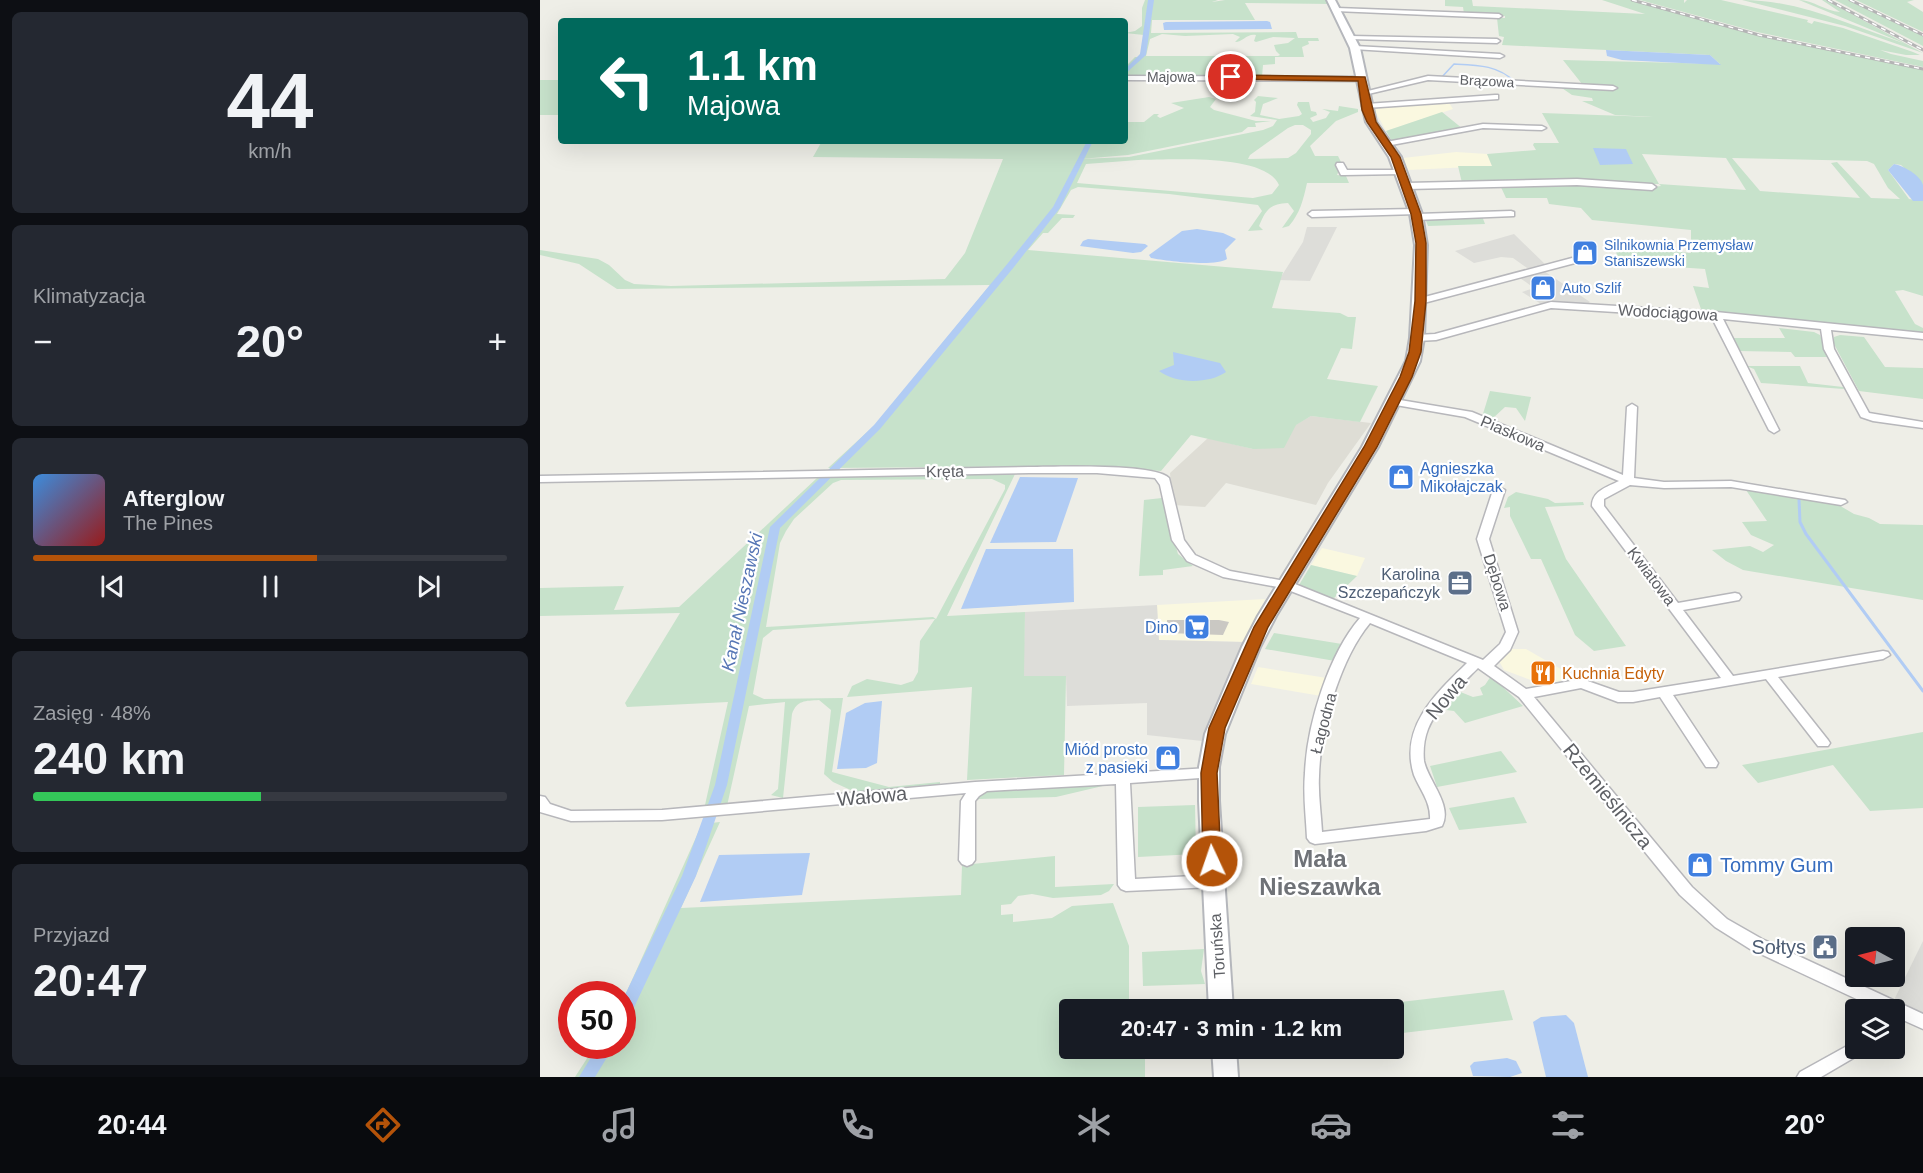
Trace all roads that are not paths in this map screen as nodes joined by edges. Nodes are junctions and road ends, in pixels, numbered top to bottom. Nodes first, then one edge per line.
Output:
1 (1331, 0) edge
2 (1337, 10) junction
3 (1499, 16) dead end
4 (1497, 42) dead end
5 (1353, 43) junction
6 (1500, 56) dead end
7 (1128, 78) edge
8 (1362, 79) junction
9 (1613, 88) dead end
10 (1364, 93) junction
11 (1495, 97) dead end
12 (1366, 106) junction
13 (1542, 128) dead end
14 (1386, 144) junction
15 (1340, 165) dead end
16 (1402, 172) junction
17 (1407, 186) junction
18 (1652, 188) dead end
19 (1312, 214) dead end
20 (1416, 214) junction
21 (1510, 214) dead end
22 (1572, 261) dead end
23 (1420, 301) junction
24 (1716, 315) junction
25 (1826, 326) junction
26 (1923, 336) edge
27 (1417, 338) junction
28 (1394, 402) junction
29 (1632, 407) dead end
30 (1923, 426) edge
31 (1774, 430) dead end
32 (540, 479) edge
33 (1628, 481) junction
34 (1499, 490) dead end
35 (1840, 502) dead end
36 (1286, 585) junction
37 (1735, 597) dead end
38 (1675, 607) junction
39 (1368, 617) junction
40 (1883, 655) dead end
41 (1480, 664) junction
42 (1769, 674) junction
43 (1730, 681) junction
44 (1664, 692) junction
45 (1524, 694) junction
46 (1823, 743) dead end
47 (1712, 763) dead end
48 (1209, 773) junction
49 (1123, 778) junction
50 (985, 786) junction
51 (540, 801) edge
52 (1315, 838) joint
53 (967, 860) dead end
54 (1213, 881) junction
55 (1220, 999) edge
56 (1872, 999) edge
57 (1905, 1014) edge
58 (1923, 1022) edge
59 (1845, 1054) edge
60 (1225, 1059) edge
61 (1226, 1077) edge
62 (1806, 1077) edge

1 - 2 main road, Toruńska
2 - 3 street
2 - 5 main road, Toruńska
4 - 5 street
5 - 6 street, Brązowa
5 - 8 main road, Toruńska
7 - 8 street, Majowa
8 - 10 main road, Toruńska
9 - 10 street, Brązowa
10 - 12 main road, Toruńska
11 - 12 street
12 - 14 main road, Toruńska
13 - 14 street
14 - 16 main road, Toruńska
15 - 16 street
16 - 17 main road, Toruńska
17 - 18 street
17 - 20 main road, Toruńska
19 - 20 street
20 - 21 street
20 - 23 main road, Toruńska
22 - 23 street
23 - 27 main road, Toruńska
24 - 25 street, Wodociągowa
24 - 27 street, Wodociągowa
24 - 31 street
25 - 26 street, Wodociągowa
25 - 30 street
27 - 28 main road, Toruńska
28 - 33 street, Piaskowa
28 - 36 main road, Toruńska
29 - 33 street
32 - 36 street, Kręta
33 - 35 street, Piaskowa
33 - 38 street, Kwiatowa
34 - 41 street, Dębowa
36 - 39 street, Rzemieślnicza
36 - 48 main road, Toruńska
37 - 38 street
38 - 43 street, Kwiatowa
39 - 41 street, Rzemieślnicza
39 - 52 street, Łagodna
40 - 42 street
41 - 45 street, Rzemieślnicza
41 - 52 street, Nowa
42 - 43 street
42 - 46 street
43 - 44 street
44 - 45 street
44 - 47 street
45 - 56 street, Rzemieślnicza
48 - 49 street, Wałowa
48 - 54 main road, Toruńska
49 - 50 street, Wałowa
49 - 54 street
50 - 51 street, Wałowa
50 - 53 street
54 - 55 main road, Toruńska
57 - 58 street, Rzemieślnicza
59 - 62 street
60 - 61 main road

